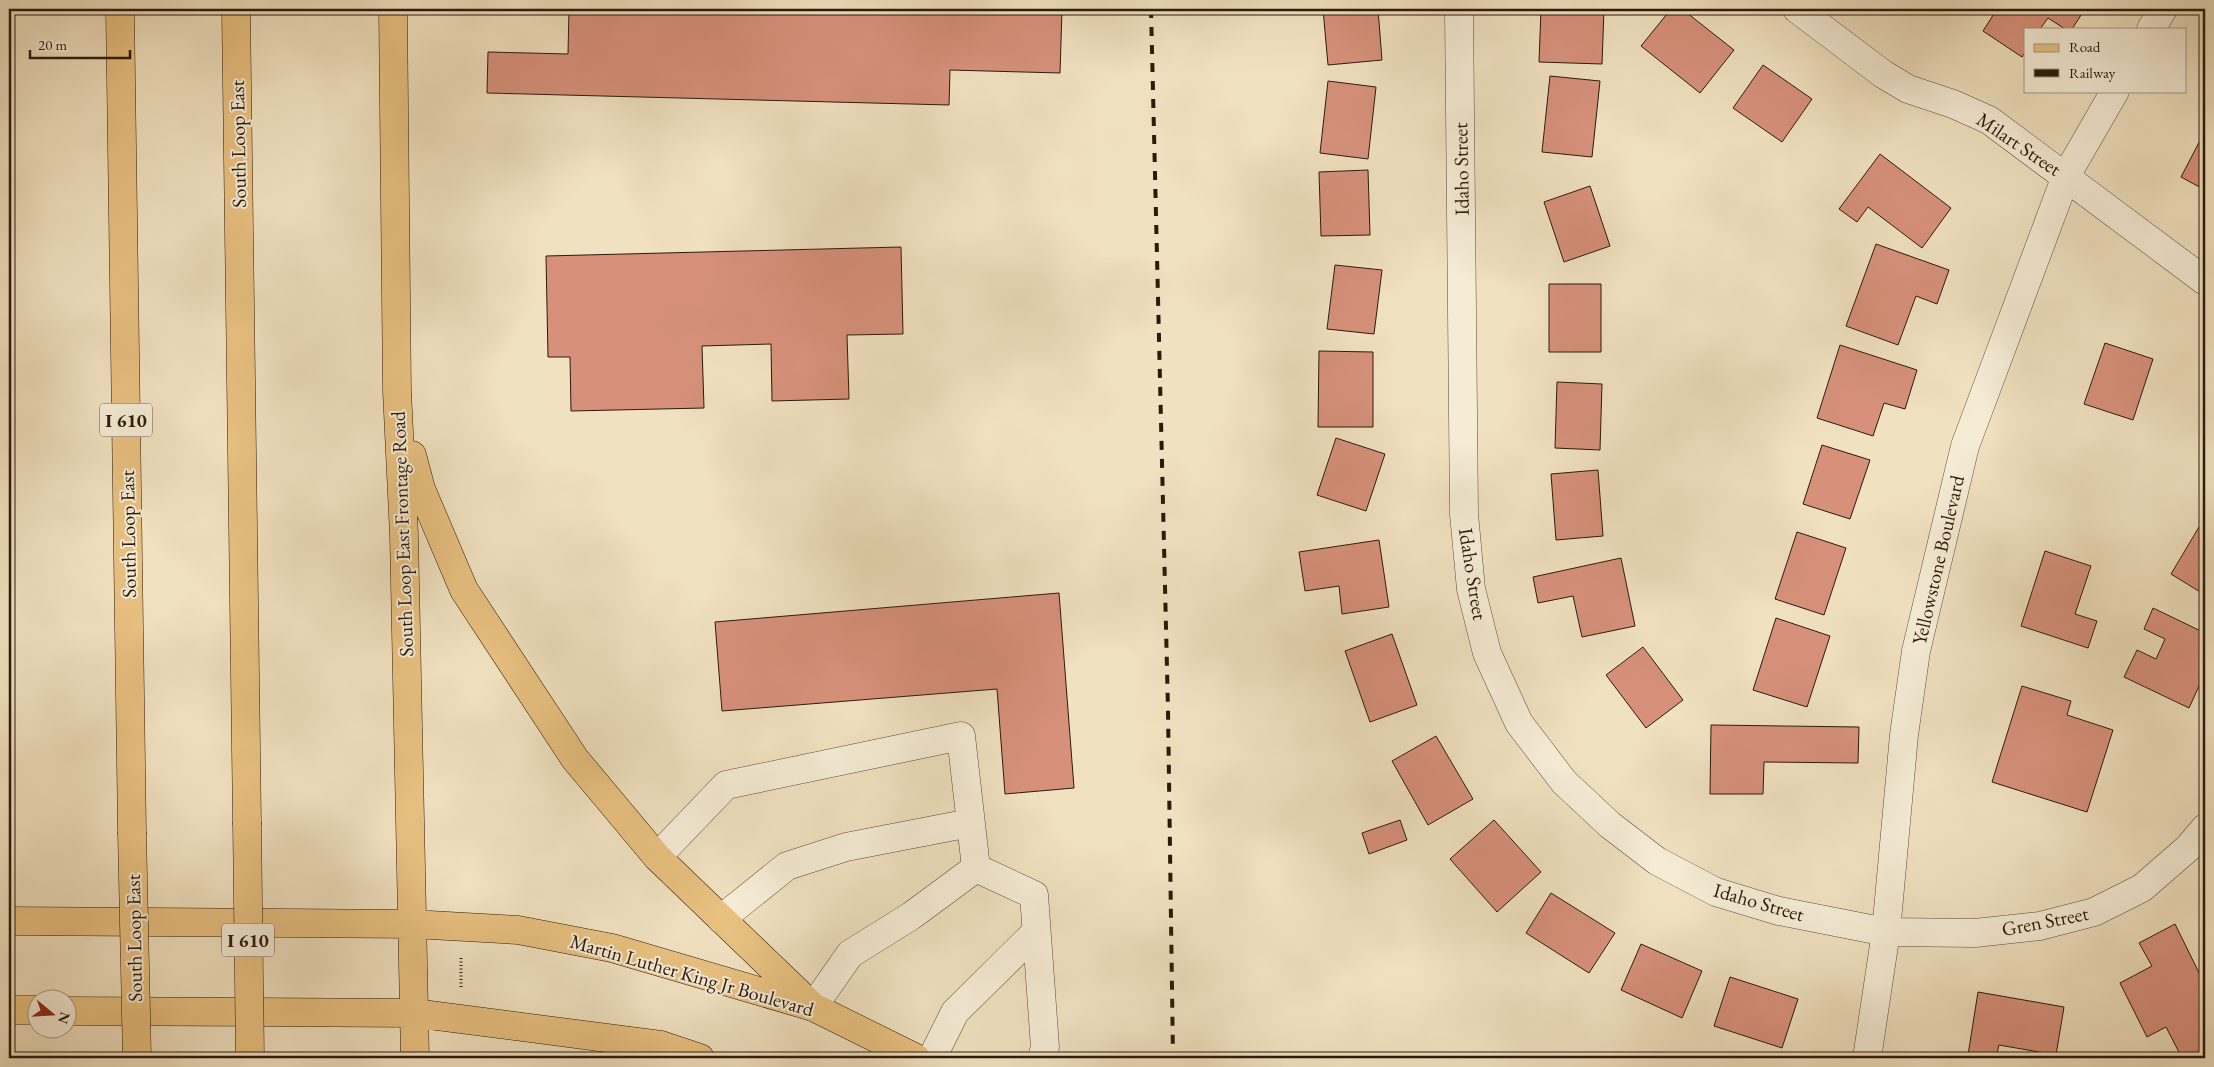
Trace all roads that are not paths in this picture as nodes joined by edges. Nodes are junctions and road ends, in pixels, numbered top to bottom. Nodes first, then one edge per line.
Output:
1 (120, 9) edge
2 (236, 9) edge
3 (393, 9) edge
4 (1459, 9) edge
5 (1797, 9) edge
6 (2163, 9) edge
7 (2152, 28) edge
8 (2114, 92) edge
9 (2066, 176) junction
10 (2205, 281) edge
11 (397, 391) junction
12 (970, 823) junction
13 (2205, 828) edge
14 (656, 857) junction
15 (976, 868) junction
16 (721, 919) junction
17 (9, 922) edge
18 (412, 924) junction
19 (1036, 932) junction
20 (1886, 932) junction
21 (813, 1007) junction
22 (9, 1010) edge
23 (28, 1010) edge
24 (78, 1011) edge
25 (414, 1014) junction
26 (137, 1058) edge
27 (250, 1058) edge
28 (415, 1058) edge
29 (700, 1058) edge
30 (916, 1058) edge
31 (932, 1058) edge
32 (1042, 1058) edge
33 (1867, 1058) edge

1 - 26 main road, South Loop East / I 610, bridge
2 - 27 main road, South Loop East / I 610, bridge
3 - 11 main road, South Loop East Frontage Road
4 - 20 street, Idaho Street
5 - 9 street, Milart Street
6 - 7 street
8 - 9 street, Yellowstone Boulevard
9 - 10 street, Milart Street
9 - 20 street, Yellowstone Boulevard
11 - 14 main road
11 - 18 main road, South Loop East Frontage Road
12 - 14 street
12 - 15 street
12 - 16 street
13 - 20 street, Gren Street
14 - 16 main road
15 - 19 street
15 - 21 street
16 - 21 main road
17 - 18 main road, Martin Luther King Jr Boulevard
18 - 21 main road, Martin Luther King Jr Boulevard
18 - 25 main road, South Loop East Frontage Road
19 - 31 street
19 - 32 street
20 - 33 street, Yellowstone Boulevard
21 - 30 main road, Martin Luther King Jr Boulevard
22 - 23 main road
24 - 25 main road
25 - 28 main road, South Loop East Frontage Road
25 - 29 main road

